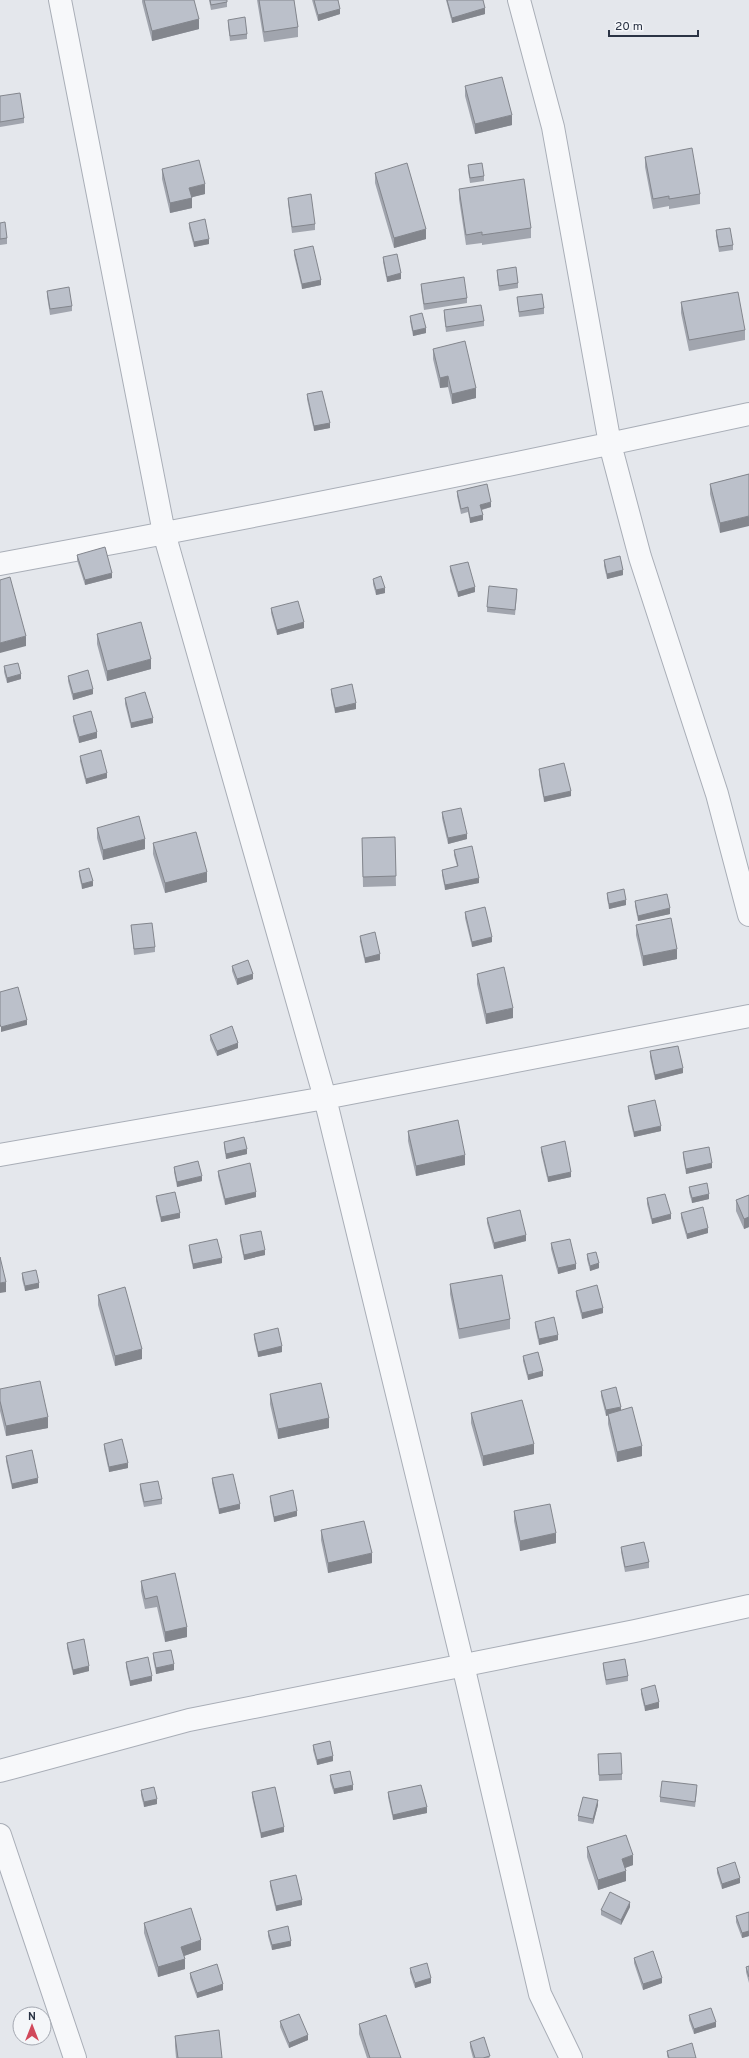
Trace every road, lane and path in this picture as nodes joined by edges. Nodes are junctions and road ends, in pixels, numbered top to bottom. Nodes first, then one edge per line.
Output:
1 (60, 0) edge
2 (519, 0) edge
3 (749, 414) edge
4 (610, 444) junction
5 (164, 534) junction
6 (0, 564) edge
7 (749, 915) edge
8 (749, 1016) edge
9 (325, 1098) junction
10 (0, 1154) edge
11 (749, 1606) edge
12 (463, 1665) junction
13 (0, 1771) edge
14 (0, 1835) edge
15 (75, 2058) edge
16 (571, 2058) edge

1 - 5 street
2 - 4 street
3 - 4 street
4 - 5 street
4 - 7 street
5 - 6 street
5 - 9 street
8 - 9 street
9 - 10 street
9 - 12 street
11 - 12 street
12 - 13 street
12 - 16 street
14 - 15 street

